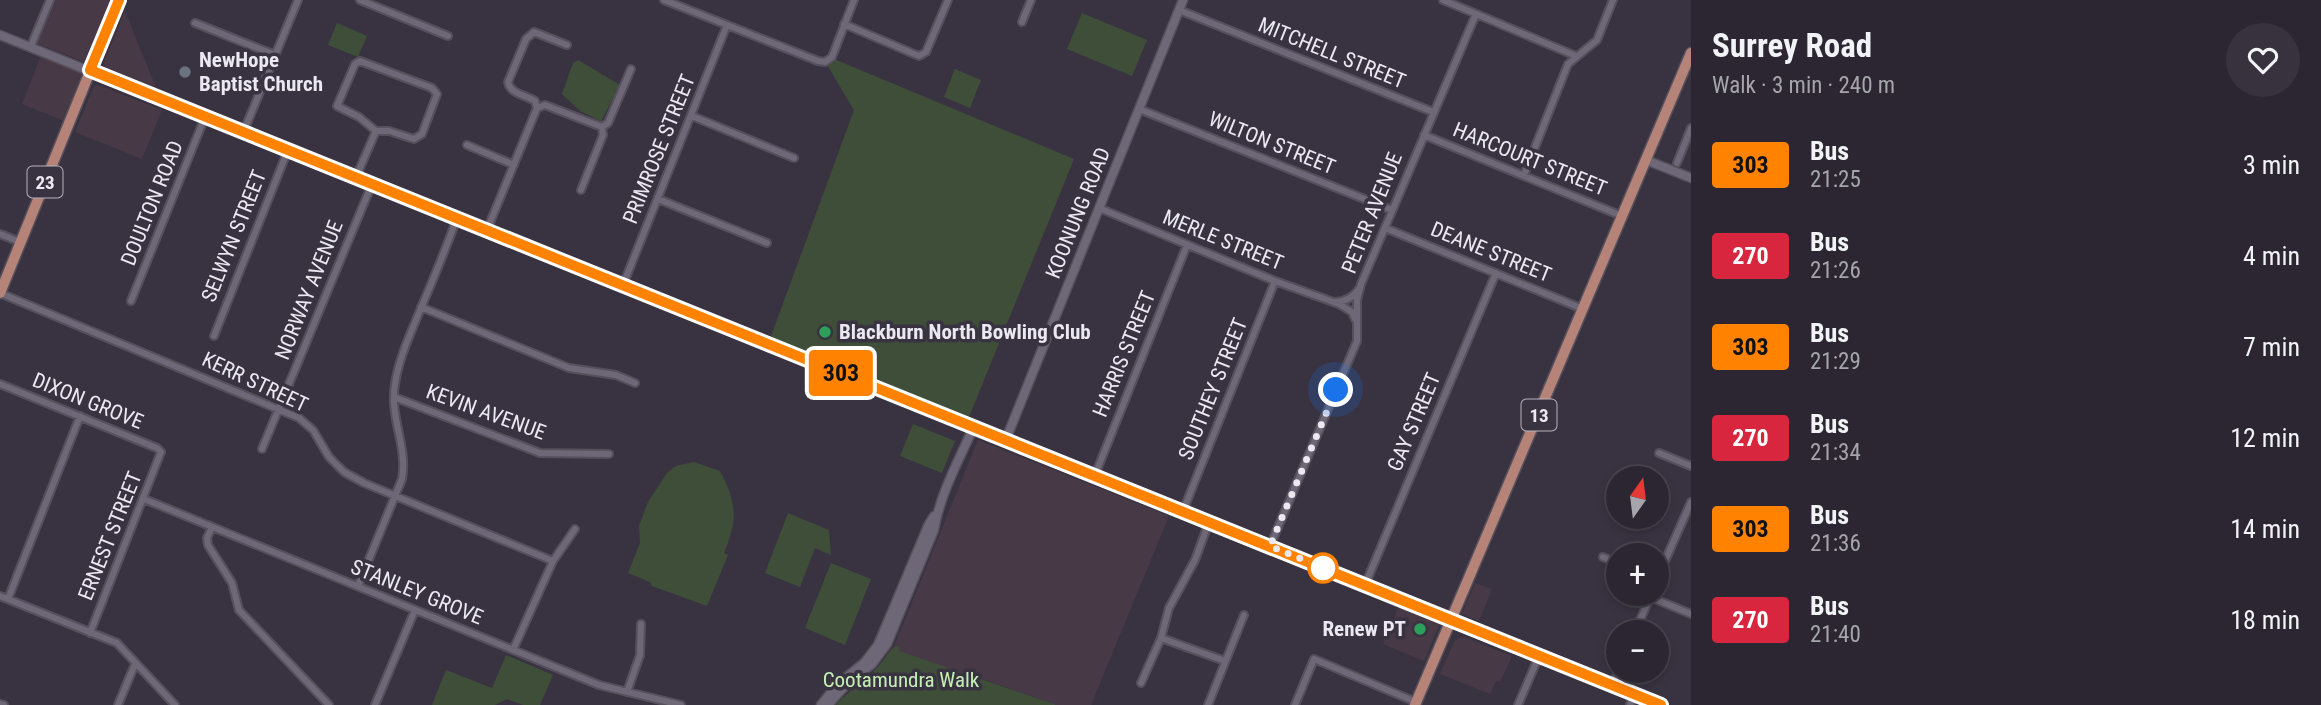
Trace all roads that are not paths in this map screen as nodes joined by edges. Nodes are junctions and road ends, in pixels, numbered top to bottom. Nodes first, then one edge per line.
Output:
1 (50, 0) edge
2 (119, 0) edge
3 (298, 0) edge
4 (360, 0) edge
5 (664, 0) edge
6 (854, 0) edge
7 (948, 0) edge
8 (1031, 0) edge
9 (1183, 0) edge
10 (1443, 0) edge
11 (1613, 0) edge
12 (1179, 10) junction
13 (1476, 14) junction
14 (1022, 22) dead end
15 (195, 23) dead end
16 (844, 24) junction
17 (727, 25) junction
18 (0, 35) edge
19 (448, 36) dead end
20 (566, 46) dead end
21 (31, 47) junction
22 (1691, 53) edge
23 (275, 55) junction
24 (1576, 55) junction
25 (825, 62) junction
26 (631, 69) dead end
27 (90, 70) junction
28 (827, 71) dead end
29 (537, 108) junction
30 (1139, 109) junction
31 (1433, 112) junction
32 (692, 116) junction
33 (205, 117) junction
34 (602, 127) junction
35 (1691, 128) edge
36 (376, 131) junction
37 (243, 133) junction
38 (1424, 135) junction
39 (1689, 141) edge
40 (467, 145) dead end
41 (288, 150) junction
42 (794, 158) dead end
43 (1646, 160) junction
44 (1677, 163) dead end
45 (514, 165) junction
46 (1524, 175) junction
47 (356, 177) junction
48 (1691, 178) edge
49 (372, 184) junction
50 (581, 190) dead end
51 (658, 199) junction
52 (1099, 208) junction
53 (1392, 210) junction
54 (1622, 216) junction
55 (457, 218) junction
56 (1385, 228) junction
57 (487, 230) junction
58 (0, 234) edge
59 (20, 242) junction
60 (767, 243) dead end
61 (1187, 245) junction
62 (1496, 273) junction
63 (1275, 281) junction
64 (1361, 284) junction
65 (623, 285) junction
66 (0, 293) edge
67 (131, 302) dead end
68 (1334, 302) junction
69 (421, 307) junction
70 (1583, 309) junction
71 (1357, 322) junction
72 (214, 336) dead end
73 (635, 383) dead end
74 (0, 384) edge
75 (394, 397) junction
76 (279, 408) junction
77 (80, 416) junction
78 (974, 426) junction
79 (1006, 439) junction
80 (262, 449) dead end
81 (161, 452) joint
82 (1659, 453) dead end
83 (609, 454) dead end
84 (1691, 466) edge
85 (1095, 475) junction
86 (395, 495) junction
87 (144, 499) junction
88 (1691, 502) edge
89 (1183, 511) junction
90 (1689, 513) edge
91 (1209, 522) junction
92 (212, 527) junction
93 (575, 529) dead end
94 (1270, 546) junction
95 (1669, 554) edge
96 (1603, 557) dead end
97 (1606, 558) edge
98 (553, 561) junction
99 (914, 569) junction
100 (1365, 585) junction
101 (358, 586) junction
102 (902, 589) junction
103 (4, 597) edge
104 (905, 599) junction
105 (1669, 604) edge
106 (415, 610) junction
107 (1691, 614) edge
108 (1244, 615) dead end
109 (1451, 620) junction
110 (641, 624) dead end
111 (90, 633) junction
112 (1161, 638) junction
113 (513, 650) junction
114 (1539, 656) junction
115 (1226, 661) junction
116 (135, 664) junction
117 (1141, 683) dead end
118 (1612, 685) joint
119 (627, 692) junction
120 (1634, 694) junction
121 (826, 703) edge
122 (1415, 704) edge
123 (118, 705) edge
124 (175, 705) edge
125 (329, 705) edge
126 (375, 705) edge
127 (681, 705) edge
128 (1208, 705) edge
129 (1295, 705) edge
130 (1518, 705) edge
131 (1630, 705) edge
132 (1661, 705) edge

1 - 21 street
2 - 27 main road, 23
3 - 23 street
4 - 19 street
5 - 17 street
6 - 16 street
7 - 16 street
8 - 14 street
9 - 12 main road, KOONUNG ROAD
10 - 13 street
11 - 24 street
12 - 30 main road, KOONUNG ROAD
12 - 31 street, MITCHELL STREET
13 - 24 street
13 - 31 street, PETER AVENUE
15 - 23 street
16 - 25 street
17 - 25 street
17 - 32 street, PRIMROSE STREET
18 - 21 main road
20 - 29 street
21 - 27 main road
22 - 43 main road, 13
23 - 37 street
24 - 46 street
25 - 28 street
26 - 34 street
27 - 33 main road
27 - 59 main road, 23
29 - 34 street
29 - 45 street
30 - 52 main road, KOONUNG ROAD
30 - 53 street, WILTON STREET
31 - 38 street, PETER AVENUE
32 - 42 street
32 - 51 street, PRIMROSE STREET
33 - 37 main road
33 - 67 street, DOULTON ROAD
34 - 50 street
35 - 39 street
36 - 36 street
36 - 47 street
37 - 41 main road
38 - 46 street, HARCOURT STREET
38 - 53 street, PETER AVENUE
39 - 44 street
40 - 45 street
41 - 47 main road
41 - 72 street, SELWYN STREET
43 - 48 main road
43 - 54 main road, 13
45 - 57 street
46 - 54 street, HARCOURT STREET
47 - 49 main road
49 - 55 main road
49 - 76 street, NORWAY AVENUE
51 - 60 street
51 - 65 street, PRIMROSE STREET
52 - 61 street, MERLE STREET
52 - 79 main road, KOONUNG ROAD
53 - 56 street, PETER AVENUE
54 - 70 main road, 13
55 - 57 main road
55 - 69 street
56 - 62 street, DEANE STREET
56 - 64 street, PETER AVENUE
57 - 65 main road
58 - 59 street
59 - 66 main road, 23
61 - 63 street, MERLE STREET
61 - 85 street, HARRIS STREET
62 - 70 street, DEANE STREET
62 - 100 street, GAY STREET
63 - 68 street, MERLE STREET
63 - 89 street, SOUTHEY STREET
64 - 68 street
64 - 71 street, PETER AVENUE
65 - 78 main road
66 - 76 street, KERR STREET
68 - 71 street, MERLE STREET
69 - 73 street
69 - 75 street
70 - 109 main road, 13
71 - 94 street, PETER AVENUE
74 - 77 street, DIXON GROVE
75 - 83 street, KEVIN AVENUE
75 - 86 street
76 - 80 street, NORWAY AVENUE
76 - 86 street, KERR STREET
77 - 81 street, DIXON GROVE
77 - 103 street
78 - 79 main road
78 - 99 main road
79 - 85 main road
81 - 87 street, ERNEST STREET
82 - 84 street
85 - 89 main road
86 - 98 street, KERR STREET
86 - 101 street
87 - 92 street, STANLEY GROVE
87 - 111 street, ERNEST STREET
88 - 90 street
89 - 91 main road
90 - 95 street
91 - 94 main road
91 - 112 street
92 - 101 street, STANLEY GROVE
92 - 125 street
93 - 98 street
94 - 100 main road
96 - 97 street
98 - 113 street
99 - 102 main road
99 - 104 main road
100 - 109 main road
101 - 106 street, STANLEY GROVE
102 - 104 main road
102 - 121 main road
103 - 111 street
104 - 121 main road
105 - 107 street
106 - 113 street, STANLEY GROVE
106 - 126 street
108 - 115 street
109 - 114 main road
109 - 122 main road, 13
110 - 119 street
111 - 116 street
112 - 115 street
112 - 117 street
113 - 119 street, STANLEY GROVE
114 - 118 main road
114 - 130 street
115 - 128 street
116 - 123 street
116 - 124 street
118 - 120 main road
119 - 127 street, STANLEY GROVE
120 - 131 street
120 - 132 main road
122 - 129 street

